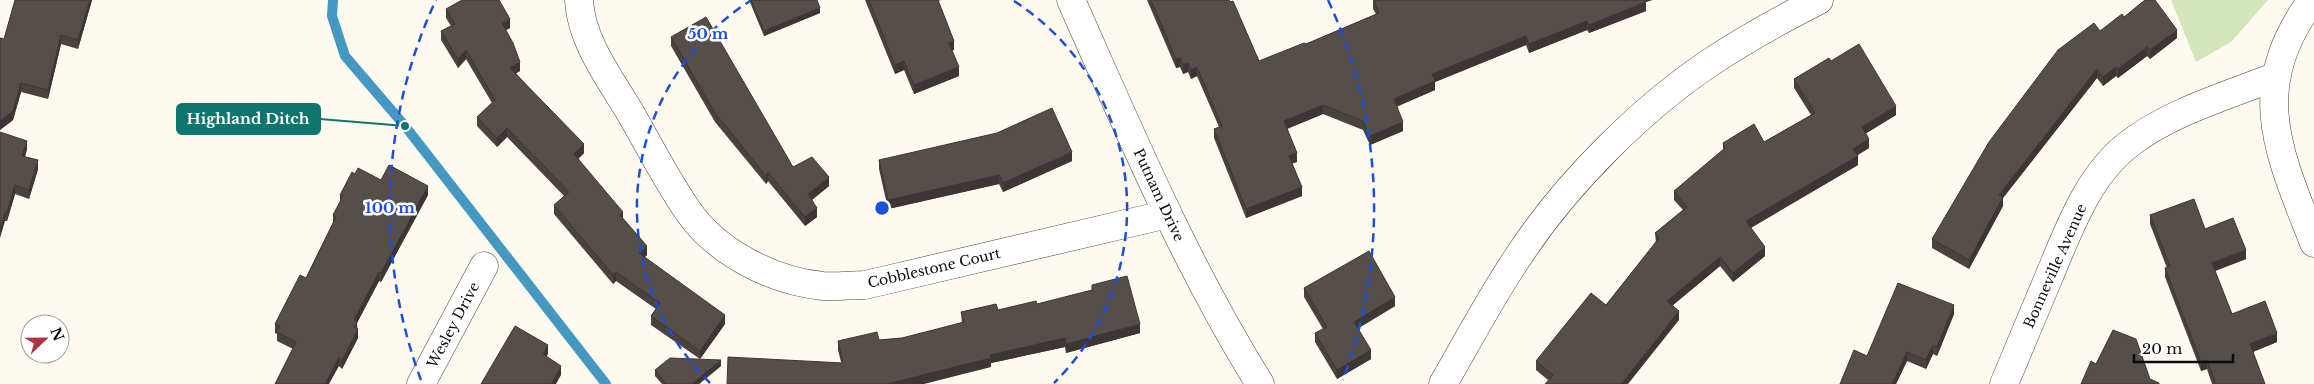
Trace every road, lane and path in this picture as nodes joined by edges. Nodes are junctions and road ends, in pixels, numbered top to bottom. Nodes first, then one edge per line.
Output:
1 (579, 0) edge
2 (1071, 0) edge
3 (1819, 0) edge
4 (2312, 0) edge
5 (2277, 76) junction
6 (1168, 214) junction
7 (2314, 243) edge
8 (484, 266) dead end
9 (422, 384) edge
10 (1260, 384) edge
11 (1443, 384) edge
12 (2004, 384) edge

1 - 6 street, Cobblestone Court
2 - 6 street, Putnam Drive
3 - 11 street
4 - 5 street
5 - 7 street
5 - 12 street, Bonneville Avenue
6 - 10 street, Putnam Drive
8 - 9 street, Wesley Drive

